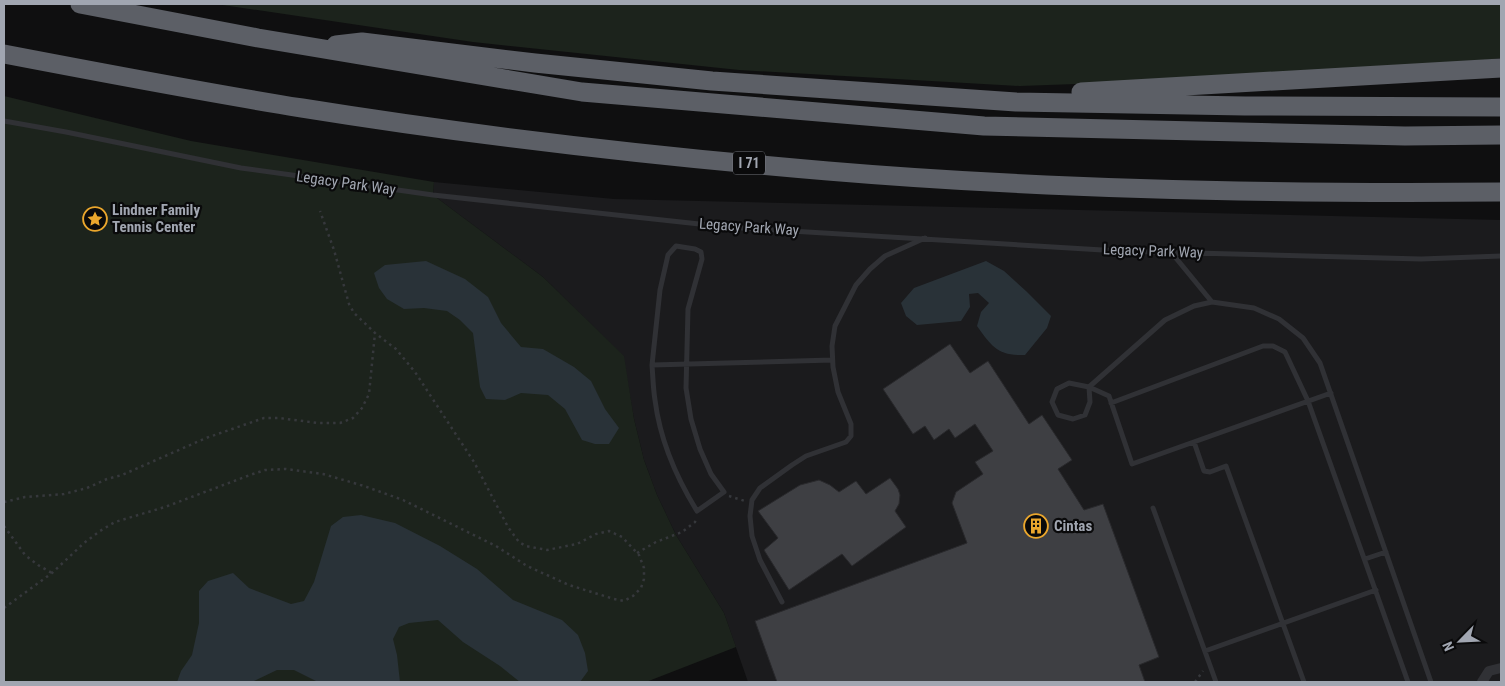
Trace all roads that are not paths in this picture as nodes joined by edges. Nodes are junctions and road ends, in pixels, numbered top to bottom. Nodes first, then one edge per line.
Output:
1 (80, 4) edge
2 (314, 47) junction
3 (4, 54) edge
4 (1501, 68) edge
5 (1016, 102) junction
6 (1501, 107) edge
7 (4, 121) edge
8 (1501, 135) edge
9 (1501, 192) edge
10 (925, 238) junction
11 (1171, 252) junction
12 (1501, 256) edge
13 (1212, 302) junction
14 (832, 360) junction
15 (687, 364) junction
16 (652, 365) junction
17 (1088, 387) junction
18 (1331, 393) junction
19 (1308, 401) junction
20 (1111, 403) junction
21 (1194, 442) junction
22 (1153, 508) dead end
23 (1386, 552) junction
24 (1365, 560) junction
25 (1376, 590) junction
26 (782, 602) dead end
27 (1282, 623) junction
28 (1205, 651) junction
29 (1501, 668) edge
30 (1216, 682) edge
31 (1304, 682) edge
32 (1408, 682) edge
33 (1430, 682) edge
34 (1482, 682) edge

1 - 2 highway
2 - 5 highway
2 - 8 highway
3 - 9 highway, I 71
4 - 5 highway
5 - 6 highway
7 - 10 lane, Legacy Park Way
10 - 11 lane, Legacy Park Way
10 - 14 lane
11 - 12 lane, Legacy Park Way
11 - 13 lane
13 - 17 lane
13 - 18 lane
14 - 15 lane
14 - 26 lane
15 - 16 lane
15 - 16 lane
15 - 16 lane
17 - 17 lane
17 - 20 lane
18 - 19 lane
18 - 23 lane
19 - 20 lane
19 - 21 lane
19 - 24 lane
20 - 21 lane
21 - 27 lane
22 - 28 lane
23 - 24 lane
23 - 33 lane
24 - 25 lane
25 - 27 lane
25 - 32 lane
27 - 28 lane
27 - 31 lane
28 - 30 lane
29 - 34 street

